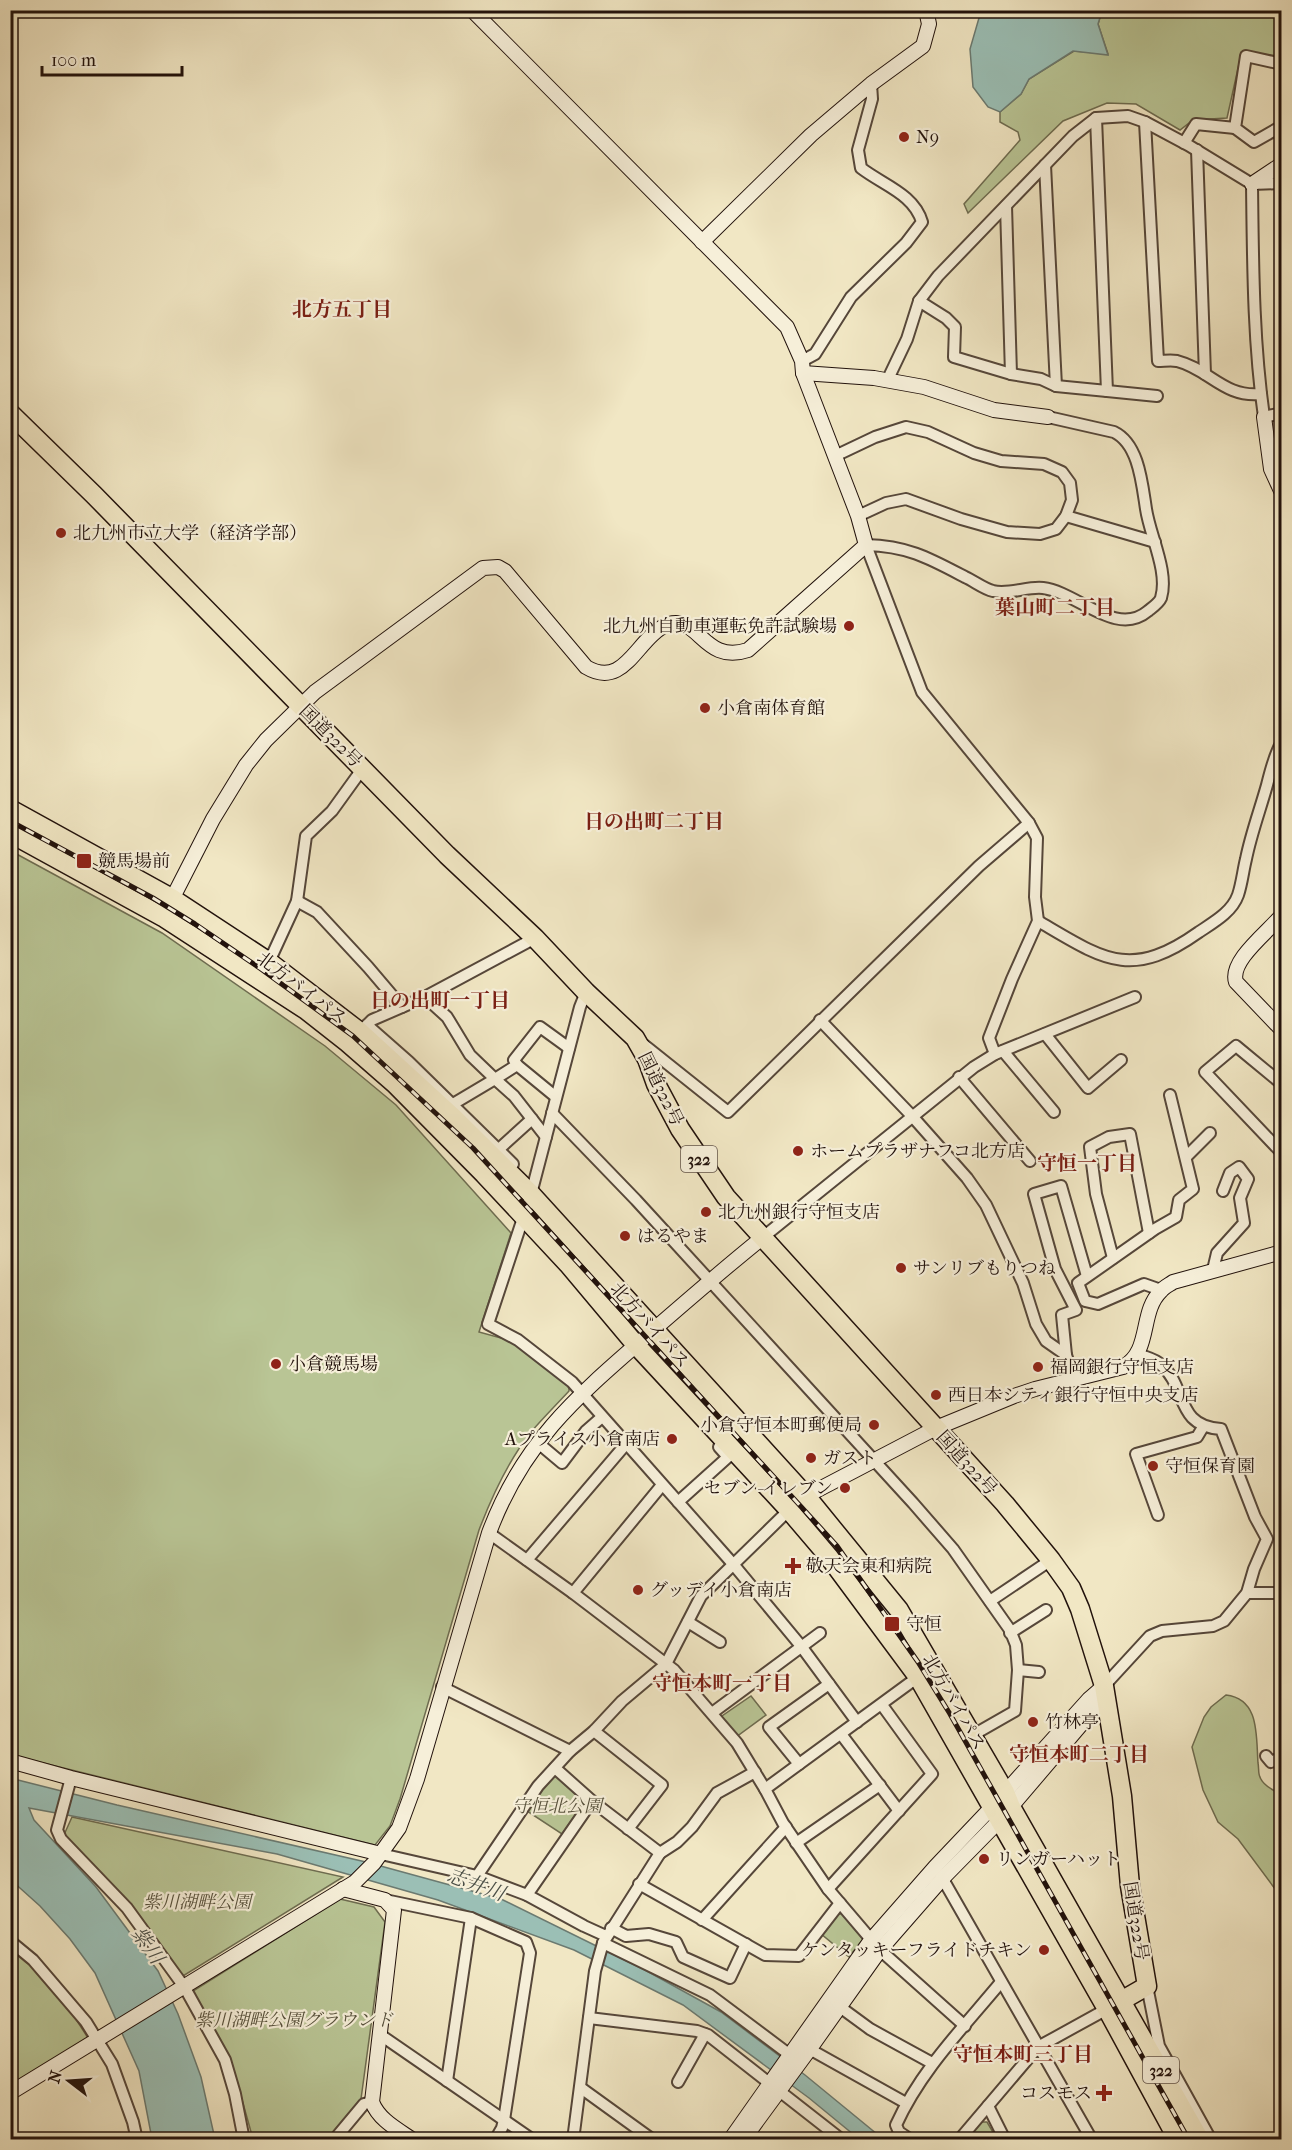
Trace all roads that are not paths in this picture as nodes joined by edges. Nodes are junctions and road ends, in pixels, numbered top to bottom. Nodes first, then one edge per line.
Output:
1 (472, 10) edge
2 (926, 10) edge
3 (1281, 64) edge
4 (871, 84) junction
5 (1096, 118) junction
6 (1145, 122) junction
7 (1281, 126) edge
8 (1235, 128) junction
9 (1184, 143) junction
10 (1197, 150) junction
11 (1281, 164) edge
12 (1046, 165) junction
13 (1281, 183) edge
14 (1252, 184) junction
15 (1006, 206) junction
16 (702, 242) junction
17 (919, 301) junction
18 (803, 367) junction
19 (1011, 374) junction
20 (1205, 374) junction
21 (887, 381) junction
22 (1056, 386) junction
23 (1107, 391) junction
24 (1261, 394) junction
25 (1157, 396) dead end
26 (10, 413) edge
27 (1281, 413) edge
28 (1048, 417) joint
29 (1264, 417) junction
30 (835, 456) junction
31 (1281, 493) edge
32 (858, 516) junction
33 (1066, 516) junction
34 (1155, 542) junction
35 (866, 545) junction
36 (301, 707) junction
37 (1281, 742) edge
38 (363, 768) junction
39 (10, 809) edge
40 (1029, 823) junction
41 (10, 833) edge
42 (173, 899) junction
43 (297, 901) junction
44 (1281, 915) edge
45 (163, 917) junction
46 (1038, 921) junction
47 (535, 938) junction
48 (269, 962) junction
49 (586, 992) junction
50 (425, 997) junction
51 (1135, 997) dead end
52 (402, 1007) junction
53 (820, 1020) junction
54 (1281, 1030) edge
55 (359, 1033) junction
56 (1045, 1034) junction
57 (635, 1038) junction
58 (569, 1048) junction
59 (999, 1053) junction
60 (1120, 1060) dead end
61 (517, 1065) junction
62 (959, 1077) junction
63 (495, 1079) junction
64 (1281, 1084) edge
65 (1170, 1095) dead end
66 (556, 1097) junction
67 (453, 1104) junction
68 (1054, 1112) dead end
69 (552, 1113) junction
70 (912, 1116) junction
71 (532, 1119) junction
72 (1210, 1133) dead end
73 (546, 1137) junction
74 (499, 1149) junction
75 (1281, 1153) edge
76 (1186, 1157) junction
77 (1030, 1161) dead end
78 (532, 1190) junction
79 (1222, 1191) dead end
80 (524, 1217) junction
81 (1149, 1233) junction
82 (762, 1238) junction
83 (1281, 1252) edge
84 (1113, 1258) junction
85 (1213, 1270) junction
86 (1087, 1276) junction
87 (709, 1281) junction
88 (1161, 1290) junction
89 (654, 1329) junction
90 (636, 1345) junction
91 (1138, 1354) junction
92 (1066, 1355) junction
93 (1074, 1380) junction
94 (672, 1383) junction
95 (581, 1393) junction
96 (602, 1417) junction
97 (1203, 1426) junction
98 (936, 1428) junction
99 (537, 1442) junction
100 (626, 1444) junction
101 (873, 1461) junction
102 (662, 1485) junction
103 (806, 1496) junction
104 (678, 1502) junction
105 (789, 1510) junction
106 (1158, 1515) dead end
107 (489, 1533) junction
108 (527, 1560) junction
109 (1051, 1560) junction
110 (733, 1564) junction
111 (573, 1593) junction
112 (1247, 1593) junction
113 (1281, 1593) edge
114 (990, 1601) junction
115 (1046, 1610) dead end
116 (688, 1622) junction
117 (1010, 1632) junction
118 (820, 1633) dead end
119 (720, 1642) dead end
120 (801, 1646) junction
121 (666, 1664) junction
122 (1018, 1670) junction
123 (1039, 1672) dead end
124 (918, 1677) junction
125 (829, 1683) junction
126 (1104, 1686) junction
127 (442, 1687) junction
128 (882, 1705) junction
129 (712, 1713) junction
130 (857, 1722) junction
131 (594, 1731) junction
132 (841, 1734) junction
133 (973, 1735) junction
134 (570, 1751) junction
135 (1266, 1756) dead end
136 (1281, 1757) edge
137 (10, 1761) edge
138 (799, 1764) junction
139 (555, 1768) junction
140 (755, 1772) junction
141 (71, 1778) junction
142 (880, 1785) junction
143 (765, 1789) junction
144 (1008, 1799) junction
145 (592, 1801) junction
146 (899, 1811) junction
147 (995, 1814) junction
148 (786, 1827) junction
149 (628, 1829) junction
150 (796, 1843) junction
151 (660, 1853) junction
152 (378, 1859) junction
153 (939, 1873) junction
154 (477, 1876) junction
155 (639, 1884) junction
156 (349, 1886) junction
157 (828, 1889) junction
158 (527, 1895) junction
159 (385, 1900) junction
160 (840, 1903) junction
161 (471, 1918) junction
162 (702, 1920) junction
163 (607, 1936) junction
164 (10, 1941) edge
165 (746, 1944) junction
166 (875, 1945) junction
167 (1001, 1982) junction
168 (1147, 1986) junction
169 (185, 1988) junction
170 (1115, 2005) junction
171 (840, 2007) junction
172 (589, 2018) junction
173 (965, 2026) junction
174 (379, 2034) junction
175 (705, 2034) junction
176 (98, 2039) junction
177 (804, 2046) junction
178 (1038, 2047) junction
179 (792, 2059) junction
180 (932, 2063) junction
181 (447, 2080) junction
182 (678, 2082) dead end
183 (777, 2084) junction
184 (580, 2088) junction
185 (10, 2093) edge
186 (372, 2102) junction
187 (906, 2103) junction
188 (988, 2106) junction
189 (504, 2120) junction
190 (137, 2139) edge
191 (244, 2139) edge
192 (334, 2139) edge
193 (413, 2139) edge
194 (495, 2139) edge
195 (533, 2139) edge
196 (573, 2139) edge
197 (653, 2139) edge
198 (730, 2139) edge
199 (743, 2139) edge
200 (842, 2139) edge
201 (911, 2139) edge
202 (959, 2139) edge
203 (1005, 2139) edge
204 (1092, 2139) edge
205 (1178, 2139) edge
206 (1200, 2139) edge
207 (1211, 2139) edge

1 - 16 street
2 - 4 street
3 - 8 street
4 - 16 street
4 - 18 street
5 - 6 street
5 - 12 street
5 - 23 street
6 - 9 street
6 - 20 street
7 - 8 street
8 - 9 street
9 - 10 street
10 - 14 street
10 - 20 street
11 - 14 street
12 - 15 street
12 - 22 street
13 - 14 street
14 - 24 street
15 - 17 street
15 - 19 street
16 - 18 street
17 - 19 street
17 - 21 street
18 - 21 street
18 - 30 street
19 - 22 street
20 - 24 street
21 - 28 street
22 - 23 street
23 - 25 street
24 - 29 street
26 - 36 highway, 国道322号 / 322
27 - 29 street
28 - 34 street
29 - 31 street
30 - 32 street
30 - 33 street
32 - 33 street
32 - 35 street
33 - 34 street
34 - 35 street
35 - 36 street
35 - 40 street
36 - 38 highway, 国道322号 / 322
36 - 42 street
37 - 46 street
38 - 43 street
38 - 47 highway, 国道322号 / 322
39 - 42 highway, 北方バイパス / 322
40 - 46 street
40 - 53 street
41 - 45 highway, 北方バイパス / 322
42 - 45 street
42 - 48 highway, 北方バイパス / 322
43 - 48 street
43 - 52 street
44 - 54 street
45 - 55 highway, 北方バイパス / 322
46 - 59 street
47 - 49 highway, 国道322号 / 322
47 - 50 street
48 - 55 highway, 北方バイパス / 322
49 - 57 highway, 国道322号 / 322
49 - 58 street
50 - 52 street
50 - 63 street
51 - 56 street
52 - 55 street
53 - 57 street
53 - 70 street
55 - 67 street
55 - 78 highway, 北方バイパス / 322
55 - 80 highway, 北方バイパス / 322
56 - 59 street
56 - 60 street
57 - 82 highway, 国道322号 / 322
58 - 61 street
58 - 66 street
59 - 62 street
59 - 68 street
61 - 63 street
61 - 66 street
62 - 70 street
62 - 77 street
63 - 67 street
63 - 71 street
64 - 75 street
65 - 76 street
66 - 69 street
67 - 74 street
69 - 73 street
69 - 87 street
70 - 82 street
70 - 92 street
71 - 73 street
71 - 74 street
72 - 76 street
73 - 78 street
74 - 78 street
76 - 81 street
78 - 80 street
78 - 89 highway, 北方バイパス / 322
79 - 85 street
80 - 90 highway, 北方バイパス / 322
80 - 95 street
81 - 84 street
81 - 84 street
82 - 87 street
82 - 98 highway, 国道322号 / 322
83 - 85 street
84 - 86 street
85 - 88 street
86 - 88 street
86 - 92 street
87 - 89 street
87 - 101 street
88 - 91 street
89 - 90 street
89 - 103 highway, 北方バイパス / 322
90 - 94 highway, 北方バイパス / 322
90 - 95 street
91 - 93 street
91 - 97 street
92 - 93 street
93 - 98 street
94 - 104 street
94 - 105 highway, 北方バイパス / 322
95 - 96 street
95 - 99 street
96 - 99 street
96 - 100 street
97 - 106 street
97 - 112 street
98 - 101 street
98 - 109 highway, 国道322号 / 322
99 - 107 street
100 - 102 street
100 - 108 street
101 - 103 street
101 - 114 street
102 - 104 street
102 - 111 street
103 - 105 street
103 - 133 highway, 北方バイパス / 322
104 - 110 street
105 - 110 street
105 - 124 highway, 北方バイパス / 322
107 - 108 street
107 - 127 street
108 - 111 street
109 - 114 street
109 - 126 highway, 国道322号 / 322
110 - 116 street
110 - 120 street
111 - 121 street
112 - 113 street
112 - 126 street
114 - 117 street
115 - 117 street
116 - 119 street
116 - 121 street
117 - 122 street
118 - 120 street
120 - 125 street
120 - 129 street
121 - 129 street
121 - 131 street
122 - 123 street
122 - 133 street
124 - 128 street
124 - 147 highway, 北方バイパス / 322
125 - 130 street
125 - 138 street
126 - 144 street
126 - 168 highway, 国道322号 / 322
127 - 134 street
127 - 152 street
128 - 130 street
128 - 146 street
129 - 140 street
130 - 132 street
131 - 134 street
131 - 149 street
132 - 138 street
132 - 142 street
133 - 144 highway, 北方バイパス / 322
134 - 139 street
135 - 136 street
137 - 141 street
138 - 143 street
139 - 145 street
139 - 154 street
140 - 143 street
140 - 151 street
141 - 152 street
141 - 169 street
142 - 146 street
142 - 150 street
143 - 148 street
144 - 147 street
144 - 170 highway, 北方バイパス / 322
145 - 149 street
145 - 158 street
146 - 157 street
147 - 153 street
147 - 170 highway, 北方バイパス / 322
148 - 150 street
148 - 162 street
149 - 151 street
150 - 157 street
151 - 155 street
152 - 154 street
152 - 156 street
153 - 166 street
153 - 167 street
154 - 158 street
155 - 162 street
155 - 163 street
156 - 159 street
156 - 169 street
157 - 160 street
158 - 163 street
159 - 161 street
159 - 174 street
160 - 165 street
160 - 166 street
161 - 181 street
161 - 189 street
162 - 165 street
163 - 165 street
163 - 172 street
163 - 179 street
164 - 176 street
166 - 171 street
166 - 173 street
166 - 177 street
167 - 173 street
167 - 178 street
168 - 170 highway, 国道322号
168 - 207 street
169 - 176 street
169 - 191 street
170 - 178 street
170 - 205 highway, 322
170 - 206 highway, 322
171 - 177 street
171 - 180 street
172 - 175 street
172 - 184 street
173 - 180 street
174 - 181 street
174 - 186 street
175 - 182 street
175 - 183 street
176 - 185 street
176 - 190 street
177 - 179 street
177 - 187 street
178 - 188 street
178 - 204 street
179 - 183 street
180 - 187 street
181 - 189 street
183 - 198 street
183 - 199 street
183 - 200 street
184 - 196 street
184 - 197 street
186 - 192 street
186 - 193 street
187 - 201 street
188 - 202 street
188 - 203 street
189 - 194 street
189 - 195 street

